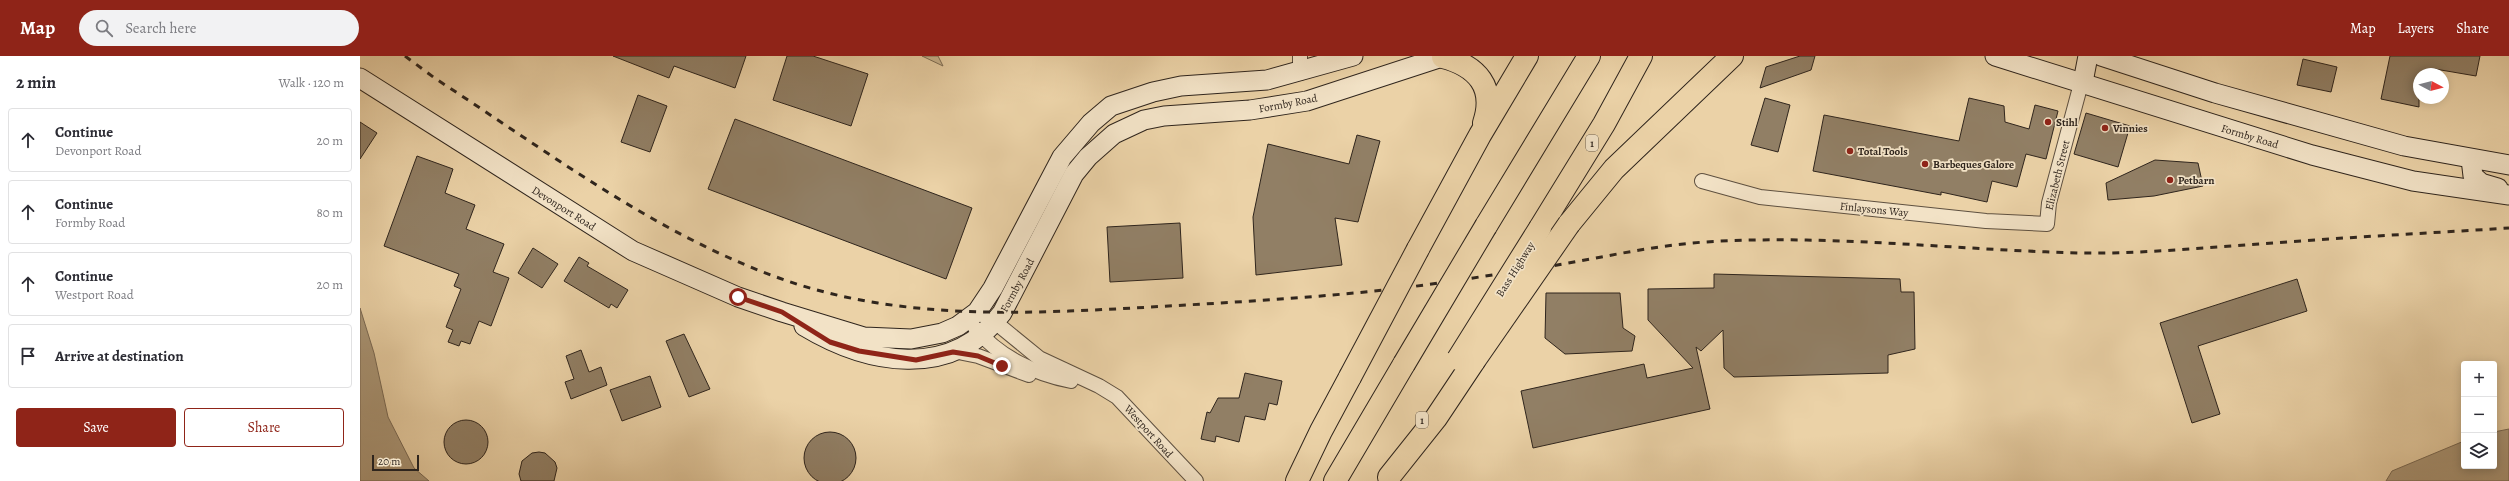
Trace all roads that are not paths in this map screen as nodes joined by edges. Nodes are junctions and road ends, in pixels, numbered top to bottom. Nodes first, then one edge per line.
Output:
1 (1353, 56) edge
2 (1444, 56) edge
3 (1527, 56) edge
4 (1589, 56) edge
5 (1641, 56) edge
6 (1732, 56) edge
7 (1995, 56) edge
8 (2088, 56) edge
9 (2101, 56) edge
10 (1322, 61) edge
11 (1300, 64) edge
12 (360, 78) edge
13 (2083, 82) junction
14 (1330, 94) junction
15 (1299, 102) junction
16 (1111, 106) junction
17 (1125, 128) junction
18 (1480, 135) junction
19 (2471, 159) junction
20 (2509, 165) edge
21 (1702, 181) dead end
22 (2509, 191) edge
23 (2509, 195) edge
24 (2047, 224) joint
25 (782, 312) junction
26 (970, 317) junction
27 (995, 322) junction
28 (981, 334) junction
29 (953, 352) junction
30 (1466, 360) junction
31 (1055, 378) junction
32 (1098, 386) junction
33 (1388, 479) edge
34 (1196, 481) edge
35 (1297, 481) edge
36 (1336, 481) edge

1 - 10 main road, Formby Road
2 - 14 main road, Formby Road
2 - 18 highway
3 - 18 highway
4 - 36 highway, bridge
5 - 30 highway, Bass Highway / 1, bridge
6 - 30 highway, bridge
7 - 13 main road, Formby Road
8 - 13 main road, Elizabeth Street
9 - 19 main road
10 - 11 main road, Formby Road
10 - 14 main road
11 - 15 main road
11 - 16 main road, Formby Road
12 - 25 main road, Devonport Road
13 - 23 main road, Formby Road
13 - 24 street, Elizabeth Street
14 - 15 main road, Formby Road
15 - 17 main road, Formby Road
16 - 17 main road
16 - 26 main road, Formby Road
17 - 27 main road, Formby Road
18 - 35 highway, bridge
19 - 20 main road
19 - 22 main road
21 - 24 street, Finlaysons Way
25 - 26 main road, Formby Road
25 - 29 main road, Formby Road
26 - 27 street
26 - 28 street, Westport Road
27 - 28 main road, Formby Road
27 - 32 street, Westport Road
28 - 29 main road, Formby Road
28 - 31 street, Westport Road
29 - 31 street, Westport Road
30 - 33 highway, Bass Highway / 1
31 - 32 street, Westport Road
32 - 34 street, Westport Road

